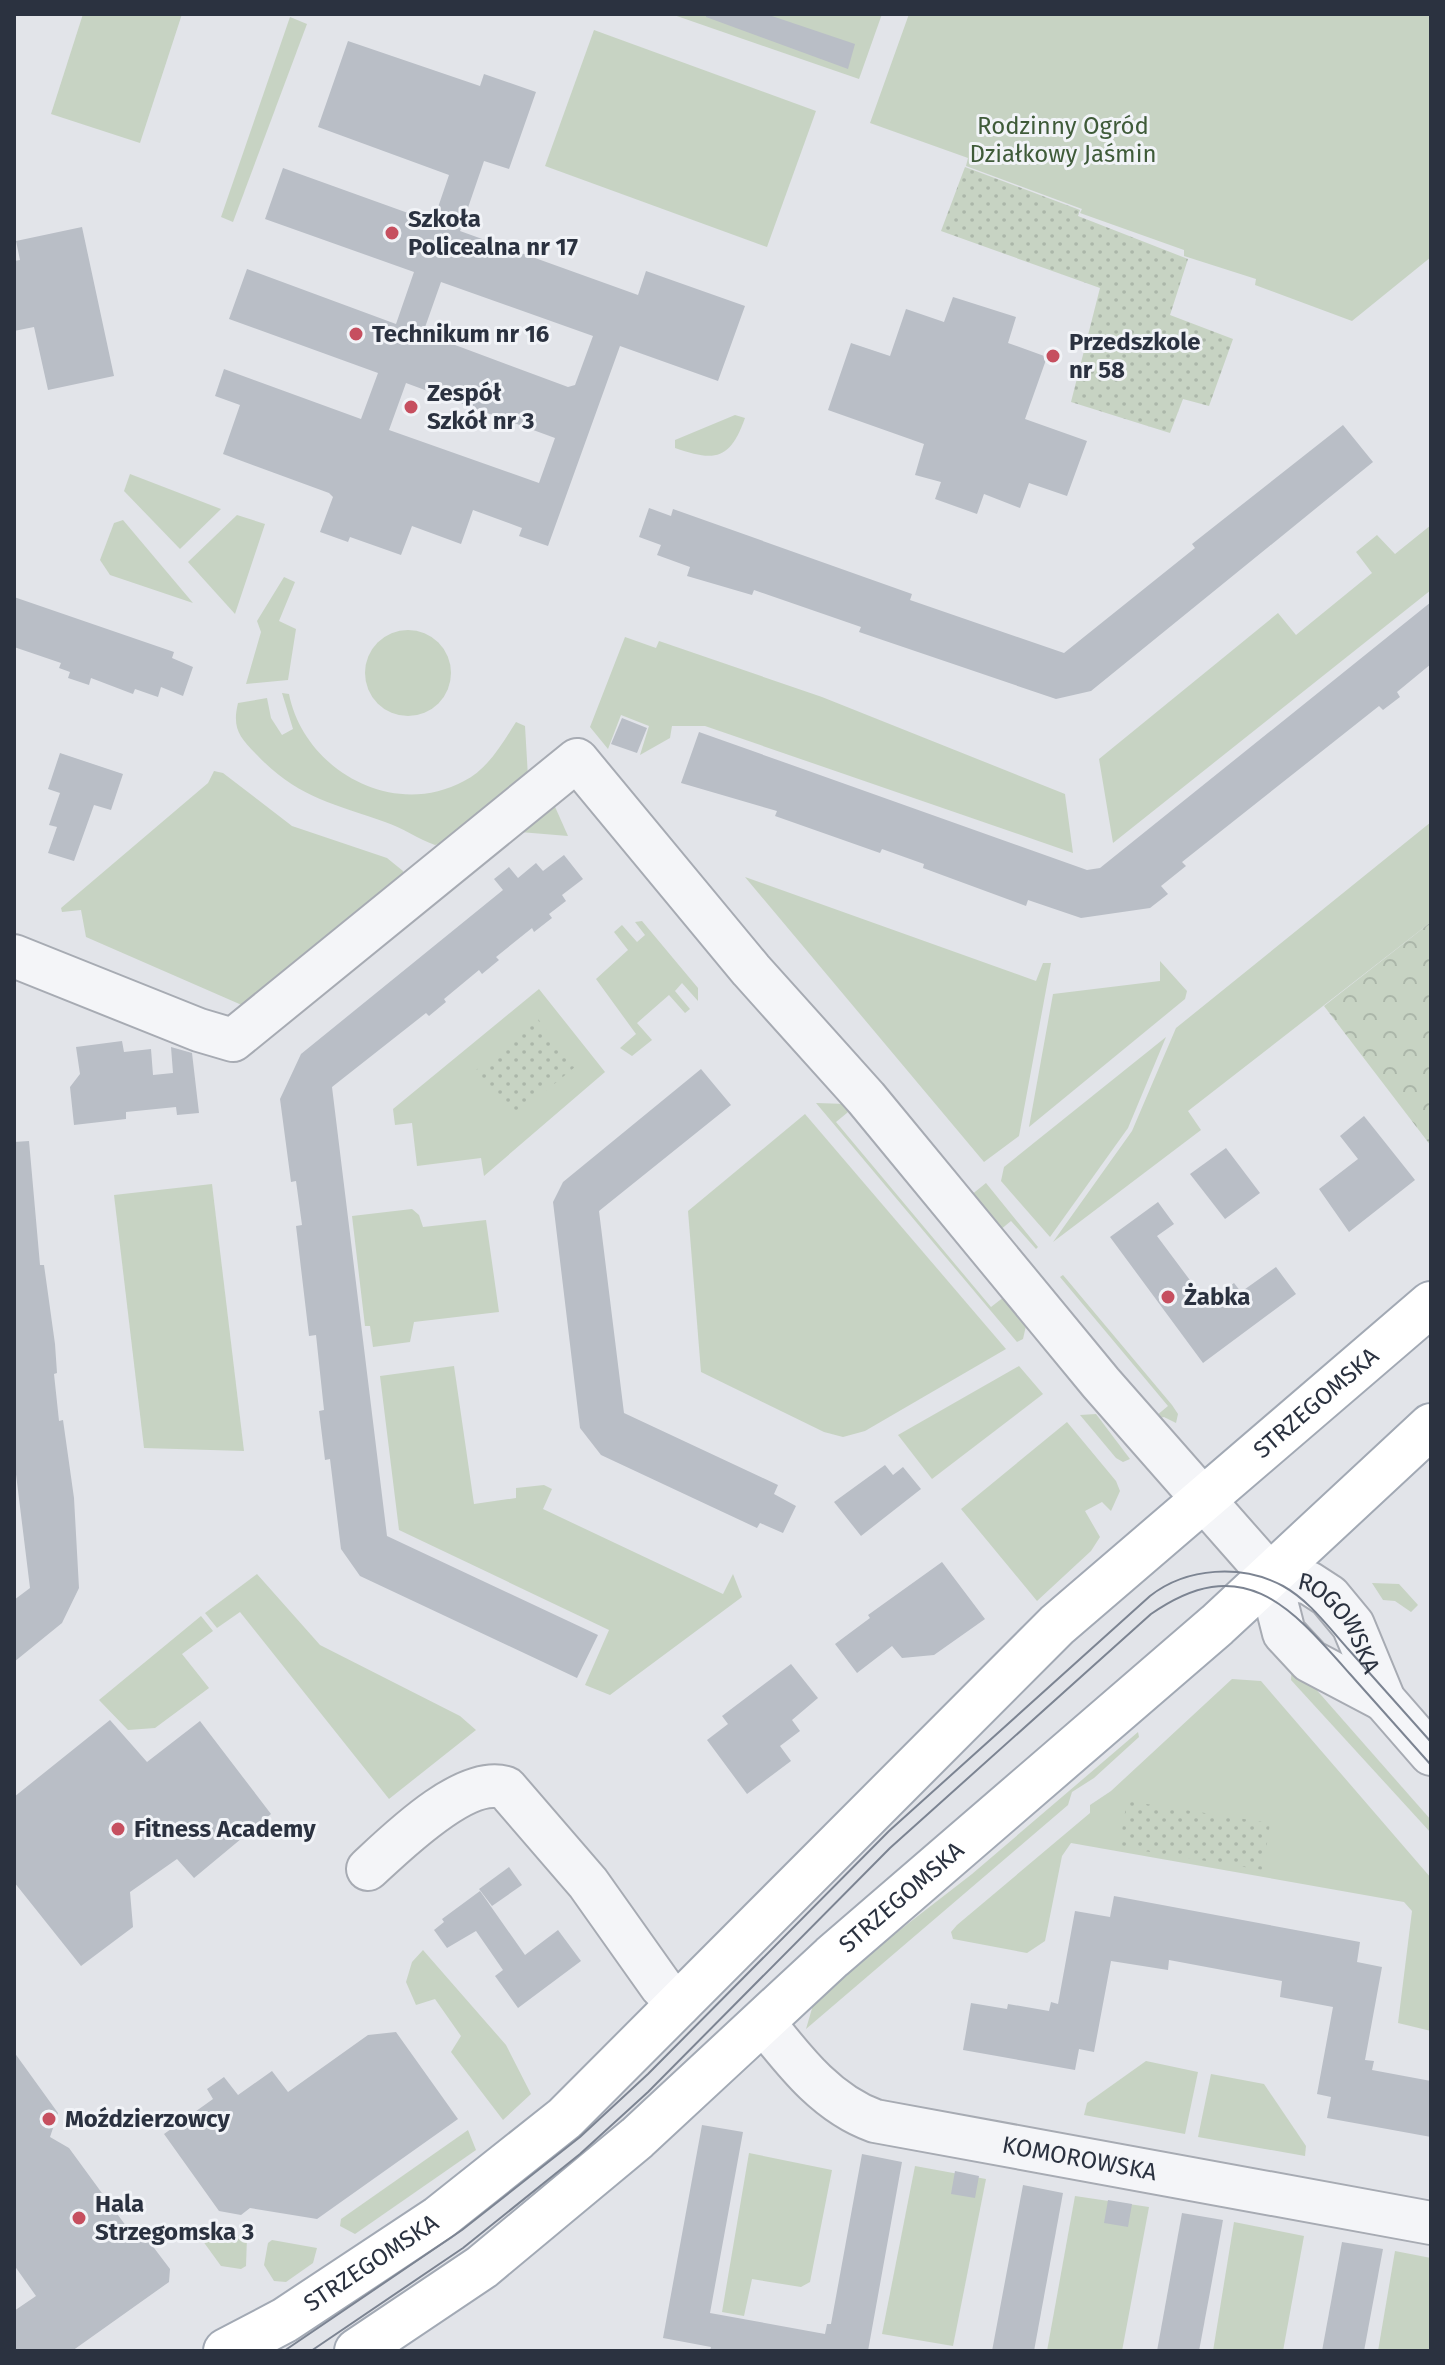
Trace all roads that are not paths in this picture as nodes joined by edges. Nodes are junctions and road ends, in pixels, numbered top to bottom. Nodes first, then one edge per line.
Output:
1 (14, 956) edge
2 (1431, 1304) edge
3 (1431, 1426) edge
4 (1201, 1499) junction
5 (1269, 1574) junction
6 (1384, 1700) junction
7 (1431, 1754) edge
8 (368, 1869) dead end
9 (679, 2005) junction
10 (764, 2023) junction
11 (1431, 2223) edge
12 (226, 2351) edge
13 (357, 2351) edge

1 - 4 street
2 - 4 main road, STRZEGOMSKA
3 - 5 main road, STRZEGOMSKA
4 - 5 street, ROGOWSKA
4 - 9 main road, STRZEGOMSKA
5 - 6 street, ROGOWSKA
5 - 6 street, ROGOWSKA
5 - 10 main road, STRZEGOMSKA
6 - 7 street, ROGOWSKA
8 - 9 street
9 - 12 main road, STRZEGOMSKA
10 - 11 street, KOMOROWSKA
10 - 13 main road, STRZEGOMSKA

